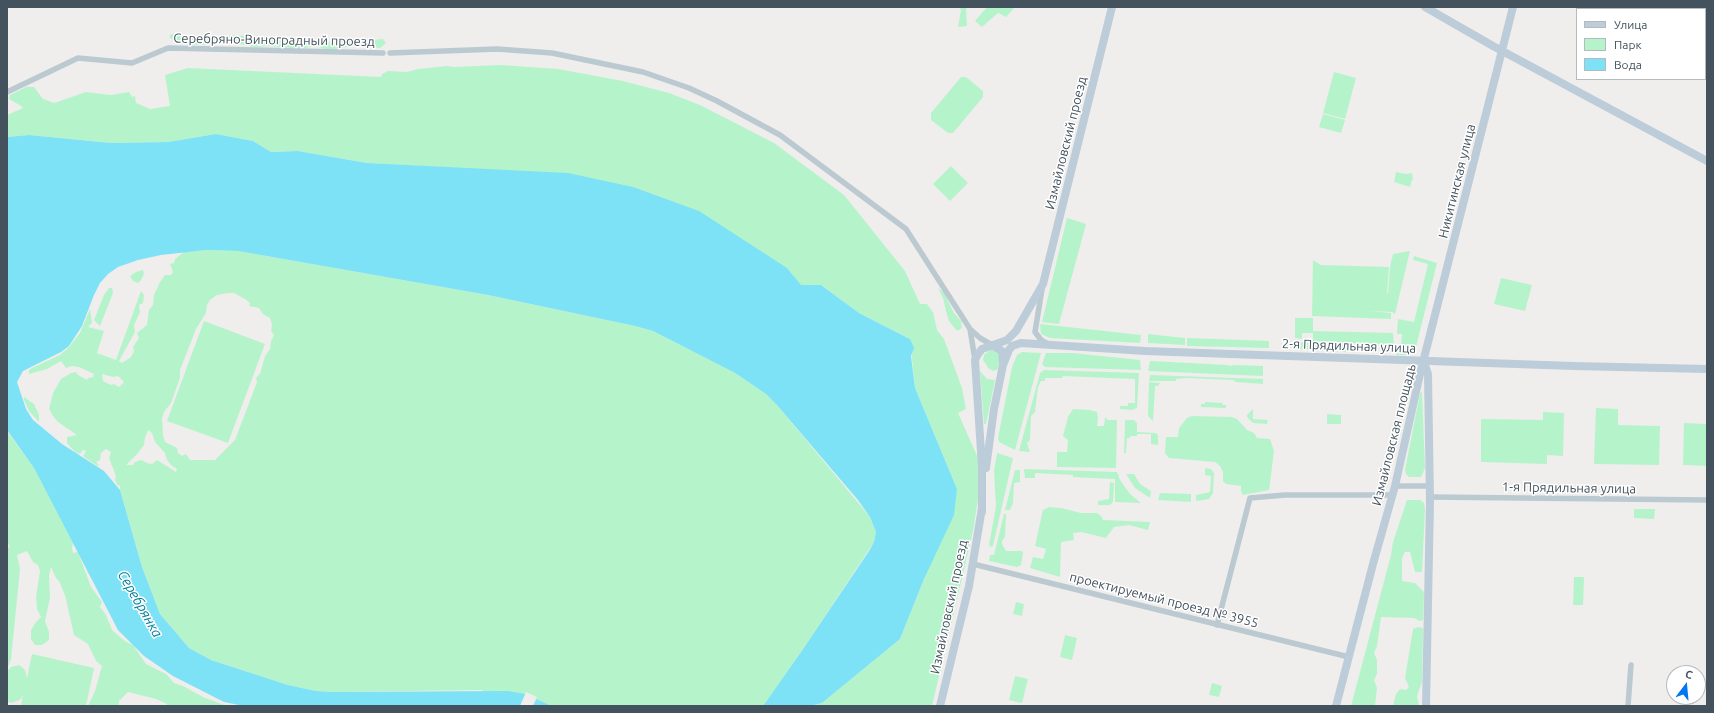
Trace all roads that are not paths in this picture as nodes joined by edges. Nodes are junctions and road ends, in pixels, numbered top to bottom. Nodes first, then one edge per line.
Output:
1 (1112, 7) edge
2 (1425, 7) edge
3 (1514, 7) edge
4 (1503, 50) junction
5 (7, 92) edge
6 (1707, 161) edge
7 (1043, 284) junction
8 (970, 329) junction
9 (992, 345) junction
10 (1050, 345) junction
11 (975, 360) junction
12 (1424, 361) junction
13 (1003, 365) junction
14 (1707, 368) edge
15 (1395, 486) junction
16 (1430, 486) junction
17 (1392, 495) junction
18 (1430, 497) junction
19 (1707, 500) edge
20 (982, 512) junction
21 (973, 564) junction
22 (1217, 625) junction
23 (1349, 657) junction
24 (1631, 665) dead end
25 (940, 706) edge
26 (1336, 706) edge
27 (1426, 706) edge
28 (1628, 706) edge

1 - 7 street, Измайловский проезд
2 - 4 street
3 - 4 street, Никитинская улица
4 - 6 street
4 - 12 street, Никитинская улица
5 - 8 street, Серебряно-Виноградный проезд
7 - 9 street, Измайловский проезд
7 - 10 street, Измайловский проезд
8 - 9 street, Серебряно-Виноградный проезд
8 - 11 street, Измайловский проезд
9 - 11 street, Измайловский проезд
9 - 13 street
10 - 12 street, 2-я Прядильная улица
10 - 13 street, 2-я Прядильная улица
11 - 20 street, Измайловский проезд
12 - 14 street, 2-я Прядильная улица
12 - 15 street, Измайловская площадь
12 - 16 street, Измайловская площадь
13 - 20 street, Измайловский проезд
15 - 16 street
15 - 17 street, Измайловская площадь
16 - 18 street, Измайловская площадь
17 - 22 street
17 - 23 street, Измайловская площадь
18 - 19 street, 1-я Прядильная улица
18 - 27 street, Измайловская площадь
20 - 21 street, Измайловский проезд
21 - 22 street, проектируемый проезд № 3955
21 - 25 street, Измайловский проезд
22 - 23 street, проектируемый проезд № 3955
23 - 26 street, Измайловская площадь
24 - 28 street

